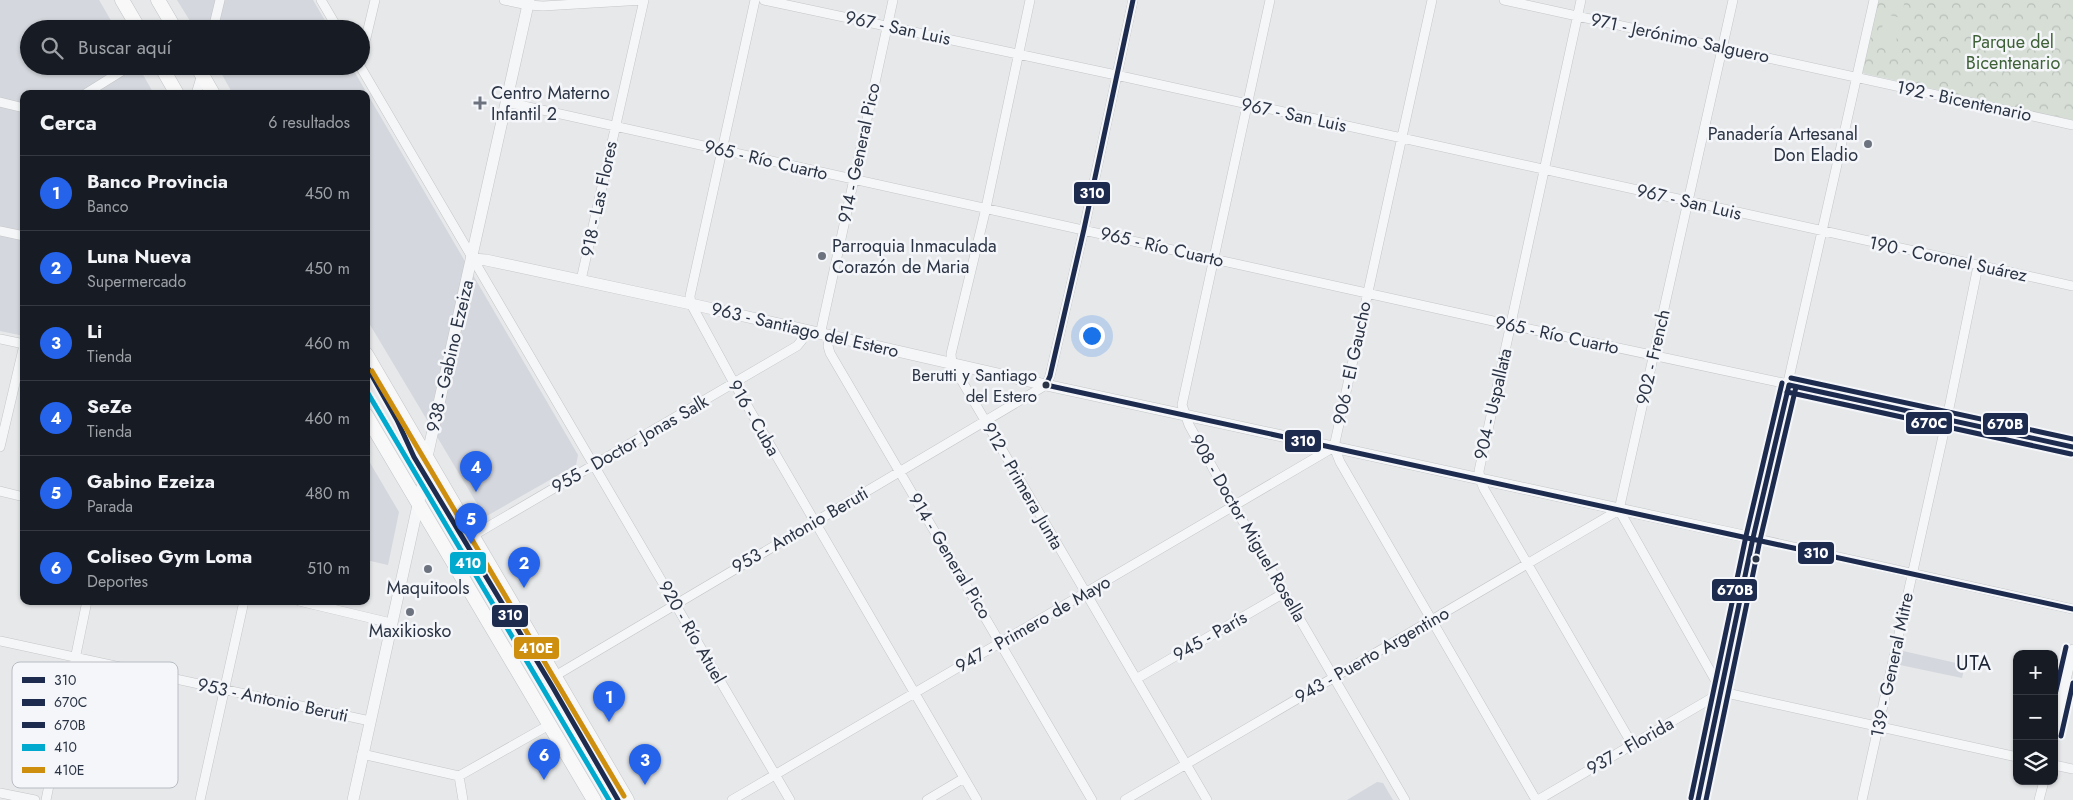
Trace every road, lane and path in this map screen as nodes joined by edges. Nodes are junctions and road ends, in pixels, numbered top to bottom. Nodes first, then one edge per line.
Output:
1 (122, 0) edge
2 (158, 0) edge
3 (220, 0) edge
4 (321, 0) edge
5 (375, 0) edge
6 (504, 0) edge
7 (644, 0) edge
8 (755, 0) edge
9 (764, 0) edge
10 (893, 0) edge
11 (1030, 0) edge
12 (1133, 0) edge
13 (1270, 0) edge
14 (1432, 0) edge
15 (1504, 0) edge
16 (1581, 0) edge
17 (1733, 0) edge
18 (1874, 0) edge
19 (528, 3) edge
20 (1577, 16) junction
21 (134, 20) edge
22 (169, 20) edge
23 (215, 20) edge
24 (333, 20) edge
25 (370, 21) edge
26 (887, 25) junction
27 (1723, 47) junction
28 (1018, 54) junction
29 (116, 75) edge
30 (166, 75) edge
31 (200, 75) edge
32 (204, 75) edge
33 (365, 75) edge
34 (1116, 75) junction
35 (1856, 77) junction
36 (91, 90) edge
37 (176, 90) edge
38 (197, 90) edge
39 (211, 90) edge
40 (0, 102) edge
41 (506, 102) junction
42 (1246, 105) junction
43 (20, 107) edge
44 (2073, 125) edge
45 (615, 126) junction
46 (1401, 138) junction
47 (722, 150) junction
48 (1544, 170) junction
49 (853, 180) junction
50 (1688, 203) junction
51 (986, 208) junction
52 (1084, 229) junction
53 (0, 231) edge
54 (1823, 232) junction
55 (20, 235) edge
56 (472, 259) junction
57 (1214, 259) junction
58 (1978, 266) junction
59 (581, 280) junction
60 (2073, 286) edge
61 (1367, 293) junction
62 (691, 304) junction
63 (1511, 325) junction
64 (805, 331) junction
65 (825, 336) junction
66 (0, 339) edge
67 (20, 343) edge
68 (1653, 355) junction
69 (20, 361) edge
70 (370, 361) edge
71 (952, 364) junction
72 (734, 384) junction
73 (1046, 385) junction
74 (1789, 385) junction
75 (1183, 413) junction
76 (1947, 418) junction
77 (985, 421) junction
78 (370, 422) edge
79 (0, 447) edge
80 (1334, 447) junction
81 (2073, 447) edge
82 (427, 457) junction
83 (594, 465) junction
84 (900, 472) junction
85 (1480, 479) junction
86 (0, 491) edge
87 (20, 496) edge
88 (418, 505) junction
89 (1234, 506) junction
90 (1619, 510) junction
91 (815, 522) junction
92 (474, 535) junction
93 (1754, 538) junction
94 (1527, 564) junction
95 (1912, 573) junction
96 (1085, 593) junction
97 (1284, 593) junction
98 (675, 603) junction
99 (86, 605) edge
100 (243, 605) edge
101 (316, 605) edge
102 (2073, 609) edge
103 (1430, 620) junction
104 (391, 623) junction
105 (0, 642) edge
106 (1001, 643) junction
107 (2073, 648) edge
108 (76, 659) junction
109 (75, 662) edge
110 (90, 662) edge
111 (554, 676) junction
112 (1334, 677) junction
113 (1136, 679) junction
114 (178, 681) edge
115 (223, 690) junction
116 (1722, 692) junction
117 (915, 693) junction
118 (2058, 716) edge
119 (370, 721) junction
120 (549, 724) junction
121 (1878, 726) junction
122 (1632, 744) junction
123 (362, 754) junction
124 (2013, 756) edge
125 (1186, 764) junction
126 (2058, 766) edge
127 (2073, 769) edge
128 (776, 775) junction
129 (459, 776) junction
130 (964, 778) junction
131 (2043, 785) edge
132 (0, 793) edge
133 (34, 800) edge
134 (200, 800) edge
135 (353, 800) edge
136 (463, 800) edge
137 (594, 800) edge
138 (627, 800) edge
139 (732, 800) edge
140 (790, 800) edge
141 (927, 800) edge
142 (977, 800) edge
143 (1092, 800) edge
144 (1125, 800) edge
145 (1207, 800) edge
146 (1405, 800) edge
147 (1537, 800) edge
148 (1698, 800) edge
149 (1862, 800) edge
150 (2040, 800) edge

1 - 21 main road
2 - 22 main road
3 - 23 street
4 - 24 street
5 - 25 street
6 - 19 street
7 - 19 street
7 - 45 street, 918 - Las Flores
8 - 47 street
9 - 26 street, 967 - San Luis
10 - 26 street, 914 - General Pico
11 - 28 street
12 - 34 street
13 - 42 street, 908 - Doctor Miguel Rosella
14 - 46 street, 906 - El Gaucho
15 - 20 street, 971 - Jerónimo Salguero
16 - 20 street, 904 - Uspallata
17 - 27 street, 902 - French
18 - 35 street
19 - 41 street, 938 - Gabino Ezeiza
20 - 27 street, 971 - Jerónimo Salguero
20 - 48 street, 904 - Uspallata
26 - 28 street, 967 - San Luis
26 - 49 street, 914 - General Pico
27 - 35 street, 971 - Jerónimo Salguero
27 - 50 street, 902 - French
28 - 34 street, 967 - San Luis
28 - 51 street
29 - 36 street
30 - 37 main road
31 - 38 street
32 - 39 main road
33 - 56 street, 920 - Río Atuel
34 - 42 street, 967 - San Luis
34 - 52 street
35 - 44 street, 192 - Bicentenario
35 - 54 street
40 - 43 street
41 - 45 street, 965 - Río Cuarto
41 - 56 street, 938 - Gabino Ezeiza
42 - 46 street, 967 - San Luis
42 - 57 street, 908 - Doctor Miguel Rosella
45 - 47 street, 965 - Río Cuarto
45 - 59 street, 918 - Las Flores
46 - 48 street, 967 - San Luis
46 - 61 street, 906 - El Gaucho
47 - 49 street, 965 - Río Cuarto
47 - 62 street
48 - 50 street, 967 - San Luis
48 - 63 street, 904 - Uspallata
49 - 51 street, 965 - Río Cuarto
49 - 65 street, 914 - General Pico
50 - 54 street, 967 - San Luis
50 - 68 street, 902 - French
51 - 52 street, 965 - Río Cuarto
51 - 71 street
52 - 57 street, 965 - Río Cuarto
52 - 73 street
53 - 55 street
54 - 58 street, 190 - Coronel Suárez
54 - 74 street
56 - 59 street, 963 - Santiago del Estero
56 - 82 street, 938 - Gabino Ezeiza
56 - 83 street, 920 - Río Atuel
57 - 61 street, 965 - Río Cuarto
57 - 75 street, 908 - Doctor Miguel Rosella
58 - 60 street, 190 - Coronel Suárez
58 - 76 street, 139 - General Mitre
59 - 62 street, 963 - Santiago del Estero
61 - 63 street, 965 - Río Cuarto
61 - 80 street, 906 - El Gaucho
62 - 64 street, 963 - Santiago del Estero
62 - 72 street, 916 - Cuba
63 - 68 street, 965 - Río Cuarto
63 - 85 street, 904 - Uspallata
64 - 65 street, 963 - Santiago del Estero
64 - 72 street, 955 - Doctor Jonas Salk
65 - 71 street, 963 - Santiago del Estero
65 - 84 street, 914 - General Pico
66 - 67 street
68 - 74 street, 965 - Río Cuarto
68 - 90 street, 902 - French
69 - 79 street
70 - 82 main road
71 - 73 street, 963 - Santiago del Estero
71 - 77 street, 912 - Primera Junta
72 - 83 street, 955 - Doctor Jonas Salk
72 - 91 street, 916 - Cuba
73 - 75 street, 963 - Santiago del Estero
73 - 77 street, 953 - Antonio Beruti
74 - 76 street, 965 - Río Cuarto
74 - 93 street
75 - 80 street, 963 - Santiago del Estero
75 - 89 street, 908 - Doctor Miguel Rosella
76 - 81 street, 965 - Río Cuarto
76 - 95 street, 139 - General Mitre
77 - 84 street, 953 - Antonio Beruti
77 - 96 street, 912 - Primera Junta
78 - 88 main road
80 - 85 street, 963 - Santiago del Estero
80 - 89 street, 947 - Primero de Mayo
80 - 103 street, 906 - El Gaucho
82 - 88 street, 938 - Gabino Ezeiza
82 - 92 main road
83 - 92 street, 955 - Doctor Jonas Salk
83 - 98 street, 920 - Río Atuel
84 - 91 street, 953 - Antonio Beruti
84 - 106 street, 914 - General Pico
85 - 90 street, 963 - Santiago del Estero
85 - 94 street, 904 - Uspallata
86 - 87 street
88 - 104 street, 938 - Gabino Ezeiza
88 - 120 main road
89 - 96 street, 947 - Primero de Mayo
89 - 97 street, 908 - Doctor Miguel Rosella
90 - 93 street, 963 - Santiago del Estero
90 - 94 street, 943 - Puerto Argentino
90 - 116 street
91 - 98 street, 953 - Antonio Beruti
91 - 117 street, 916 - Cuba
92 - 111 main road
93 - 95 street
93 - 116 street
94 - 103 street, 943 - Puerto Argentino
94 - 122 street, 904 - Uspallata
95 - 102 street
95 - 121 street, 139 - General Mitre
96 - 106 street, 947 - Primero de Mayo
96 - 113 street, 912 - Primera Junta
97 - 112 street, 908 - Doctor Miguel Rosella
97 - 113 street, 945 - París
98 - 111 street, 953 - Antonio Beruti
98 - 128 street, 920 - Río Atuel
99 - 108 street
100 - 115 street
101 - 104 street
103 - 112 street, 943 - Puerto Argentino
103 - 147 street, 906 - El Gaucho
104 - 119 street, 938 - Gabino Ezeiza
105 - 108 street, 953 - Antonio Beruti
106 - 117 street, 947 - Primero de Mayo
106 - 143 street, 914 - General Pico
107 - 118 street
108 - 109 street
108 - 110 street, 953 - Antonio Beruti
111 - 138 main road
112 - 125 street, 943 - Puerto Argentino
112 - 146 street, 908 - Doctor Miguel Rosella
113 - 125 street, 912 - Primera Junta
114 - 115 street, 953 - Antonio Beruti
115 - 119 street, 953 - Antonio Beruti
115 - 134 street
116 - 121 street
116 - 122 street, 937 - Florida
116 - 148 street
117 - 128 street, 947 - Primero de Mayo
117 - 130 street, 916 - Cuba
119 - 123 street, 938 - Gabino Ezeiza
120 - 129 street
120 - 137 main road
121 - 124 street
121 - 149 street, 139 - General Mitre
122 - 147 street, 937 - Florida
123 - 129 street
123 - 135 street, 938 - Gabino Ezeiza
125 - 144 street, 943 - Puerto Argentino
125 - 145 street, 912 - Primera Junta
126 - 127 street
128 - 139 street, 947 - Primero de Mayo
128 - 140 street, 920 - Río Atuel
129 - 136 street
130 - 141 street
130 - 142 street, 916 - Cuba
131 - 150 street
132 - 133 street

